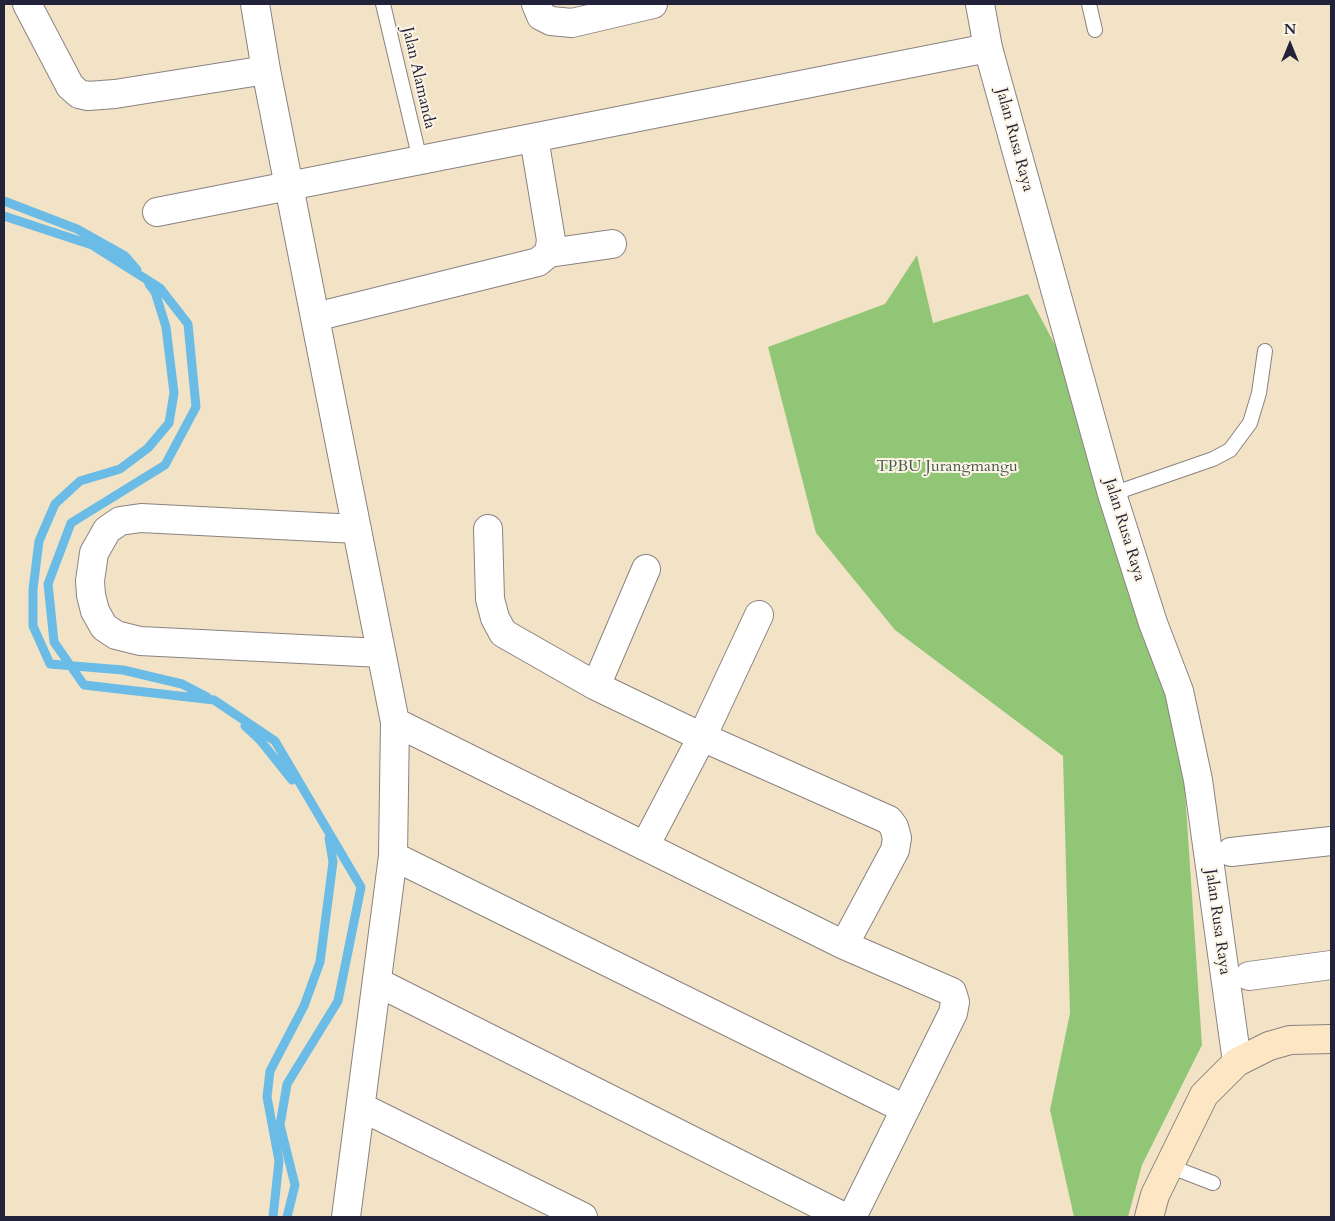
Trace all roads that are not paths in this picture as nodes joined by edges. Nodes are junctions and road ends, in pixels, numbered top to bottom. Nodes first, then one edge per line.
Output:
1 (27, 4) edge
2 (255, 4) edge
3 (383, 4) edge
4 (536, 4) edge
5 (653, 4) edge
6 (980, 4) edge
7 (1089, 4) edge
8 (1095, 30) dead end
9 (988, 48) junction
10 (266, 70) junction
11 (534, 138) junction
12 (420, 160) junction
13 (289, 186) junction
14 (157, 212) dead end
15 (612, 244) dead end
16 (549, 253) junction
17 (315, 317) junction
18 (1266, 352) dead end
19 (1112, 494) junction
20 (357, 529) junction
21 (488, 529) dead end
22 (646, 569) dead end
23 (759, 615) dead end
24 (381, 653) junction
25 (596, 686) junction
26 (395, 722) junction
27 (702, 737) junction
28 (1331, 840) edge
29 (645, 846) junction
30 (1231, 852) dead end
31 (394, 856) junction
32 (844, 945) junction
33 (1331, 965) edge
34 (1248, 976) dead end
35 (378, 982) junction
36 (1331, 1039) edge
37 (1237, 1062) junction
38 (361, 1107) junction
39 (905, 1109) junction
40 (1169, 1166) junction
41 (1213, 1183) dead end
42 (346, 1217) edge
43 (583, 1217) edge
44 (844, 1217) edge
45 (852, 1217) edge
46 (1149, 1217) edge

1 - 10 street
2 - 10 street
3 - 12 lane, Jalan Alamanda
4 - 5 street
6 - 9 street, Jalan Rusa Raya
7 - 8 lane
9 - 11 street
9 - 19 street, Jalan Rusa Raya
10 - 13 street
11 - 12 street
11 - 16 street
12 - 13 street
13 - 14 street
13 - 17 street
15 - 16 street
16 - 17 street
17 - 20 street
18 - 19 lane
19 - 37 street, Jalan Rusa Raya
20 - 24 street
20 - 24 street
21 - 25 street
22 - 25 street
23 - 27 street
24 - 26 street
25 - 27 street
26 - 29 street
26 - 31 street
27 - 29 street
27 - 32 street
28 - 30 street
29 - 32 street
31 - 35 street
31 - 39 street
32 - 39 street
33 - 34 street
35 - 38 street
35 - 44 street
36 - 37 main road
37 - 40 main road
38 - 42 street
38 - 43 street
39 - 45 street
40 - 41 lane
40 - 46 main road

